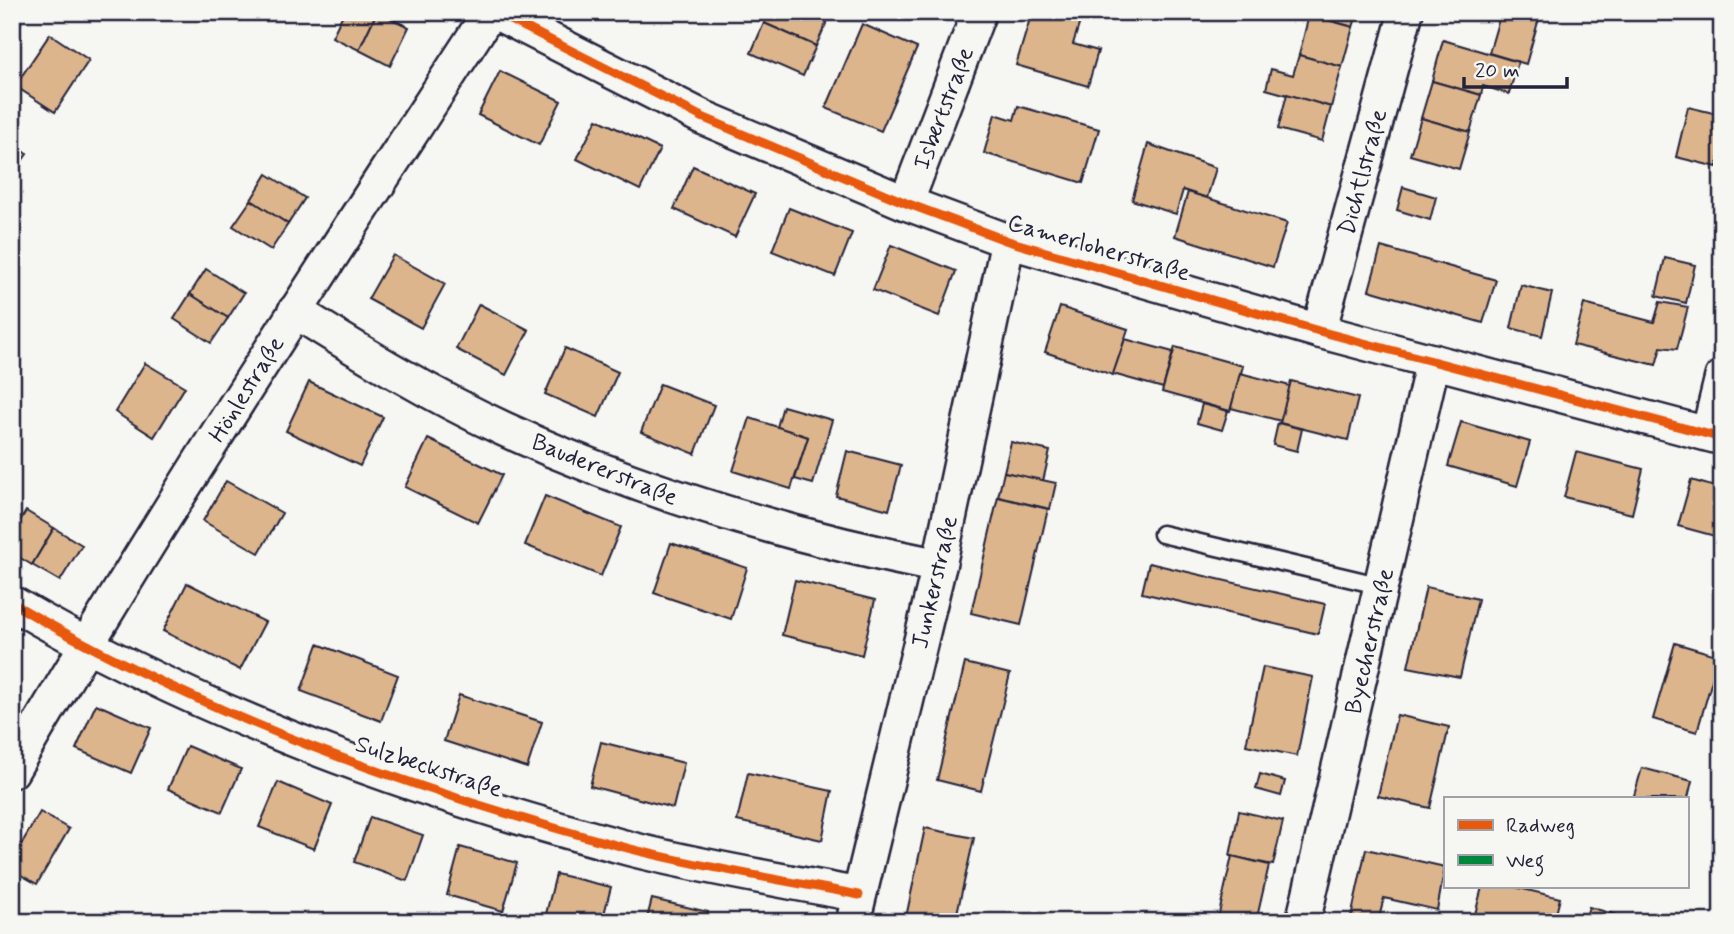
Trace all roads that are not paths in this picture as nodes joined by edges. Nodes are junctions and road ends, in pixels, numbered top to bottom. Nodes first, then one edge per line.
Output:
1 (492, 12) edge
2 (979, 12) edge
3 (1406, 12) edge
4 (906, 203) junction
5 (1008, 241) junction
6 (295, 311) junction
7 (1320, 331) junction
8 (1433, 361) junction
9 (1722, 377) edge
10 (1715, 436) edge
11 (1161, 534) dead end
12 (939, 566) junction
13 (1381, 586) junction
14 (12, 603) edge
15 (84, 646) junction
16 (12, 771) edge
17 (856, 909) edge
18 (1303, 922) edge

1 - 4 street, Camerloherstraße
1 - 6 street, Hönlestraße
2 - 4 street, Isbertstraße
3 - 7 street, Dichtlstraße
4 - 5 street, Camerloherstraße
5 - 7 street, Camerloherstraße
5 - 12 street, Junkerstraße
6 - 12 street, Baudererstraße
6 - 15 street, Hönlestraße
7 - 8 street, Camerloherstraße
8 - 10 street, Camerloherstraße
8 - 13 street, Byecherstraße
9 - 10 street
11 - 13 lane
12 - 17 street, Junkerstraße
13 - 18 street, Byecherstraße
14 - 15 street, Sulzbeckstraße
15 - 16 street, Hönlestraße
15 - 17 street, Sulzbeckstraße

